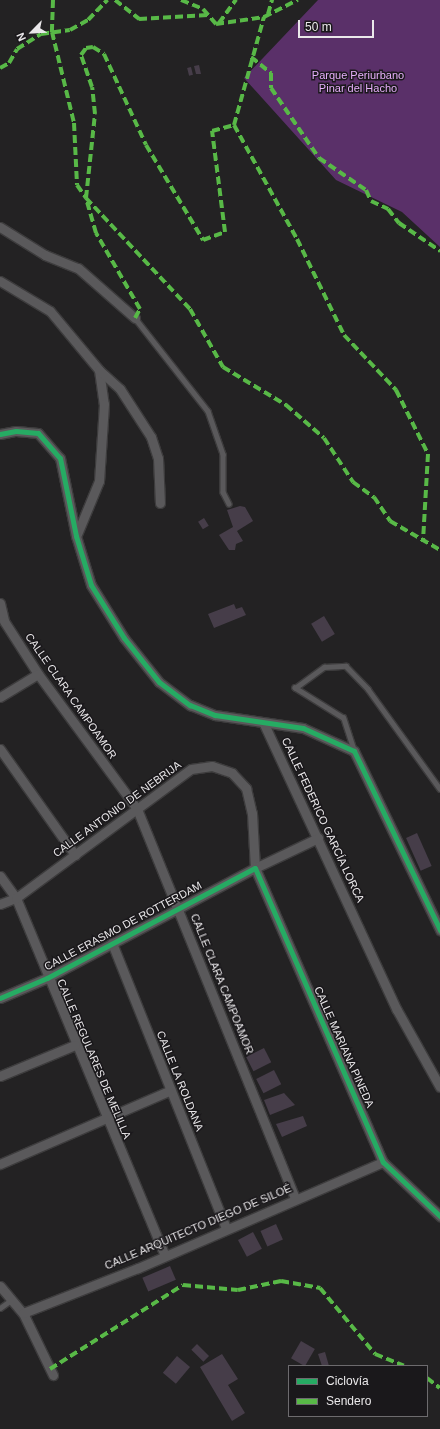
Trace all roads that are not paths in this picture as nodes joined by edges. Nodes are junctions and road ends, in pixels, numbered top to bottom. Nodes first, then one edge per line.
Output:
1 (0, 227) edge
2 (0, 281) edge
3 (135, 318) joint
4 (99, 370) junction
5 (0, 434) edge
6 (160, 503) dead end
7 (229, 504) dead end
8 (76, 536) junction
9 (0, 603) edge
10 (38, 674) junction
11 (0, 697) edge
12 (264, 724) junction
13 (0, 749) edge
14 (354, 750) junction
15 (440, 789) edge
16 (137, 809) junction
17 (318, 838) junction
18 (75, 855) junction
19 (255, 868) junction
20 (0, 876) edge
21 (16, 898) junction
22 (0, 904) edge
23 (178, 907) junction
24 (440, 930) edge
25 (112, 943) junction
26 (47, 978) junction
27 (0, 998) edge
28 (75, 1046) junction
29 (0, 1076) edge
30 (440, 1087) edge
31 (171, 1090) junction
32 (106, 1120) junction
33 (383, 1162) junction
34 (0, 1164) edge
35 (295, 1199) junction
36 (440, 1216) edge
37 (226, 1228) junction
38 (164, 1254) junction
39 (0, 1286) edge
40 (10, 1300) junction
41 (0, 1308) edge
42 (22, 1312) junction
43 (54, 1375) dead end

1 - 3 street
2 - 4 street
3 - 7 lane
4 - 6 street
4 - 8 street
5 - 8 street
8 - 12 street
9 - 10 street, CALLE CLARA CAMPOAMOR
10 - 11 street
10 - 16 street, CALLE CLARA CAMPOAMOR
12 - 14 street
12 - 17 street, CALLE FEDERICO GARCÍA LORCA
13 - 18 street
14 - 15 lane
14 - 24 street
16 - 18 street, CALLE ANTONIO DE NEBRIJA
16 - 19 street, CALLE ANTONIO DE NEBRIJA
16 - 23 street, CALLE CLARA CAMPOAMOR
17 - 19 street
17 - 30 street, CALLE FEDERICO GARCÍA LORCA
18 - 21 street, CALLE ANTONIO DE NEBRIJA
19 - 23 street, CALLE ERASMO DE ROTTERDAM
19 - 33 street, CALLE MARIANA PINEDA
20 - 21 street, CALLE REGULARES DE MELILLA
21 - 22 street, CALLE ANTONIO DE NEBRIJA
21 - 26 street, CALLE REGULARES DE MELILLA
23 - 25 street, CALLE ERASMO DE ROTTERDAM
23 - 35 street, CALLE CLARA CAMPOAMOR
25 - 26 street, CALLE ERASMO DE ROTTERDAM
25 - 31 street, CALLE LA ROLDANA
26 - 27 street, CALLE ERASMO DE ROTTERDAM
26 - 28 street, CALLE REGULARES DE MELILLA
28 - 29 street
28 - 32 street, CALLE REGULARES DE MELILLA
31 - 32 street
31 - 37 street, CALLE LA ROLDANA
32 - 34 street
32 - 38 street, CALLE REGULARES DE MELILLA
33 - 35 street, CALLE ARQUITECTO DIEGO DE SILOÉ
33 - 36 street, CALLE MARIANA PINEDA
35 - 37 street, CALLE ARQUITECTO DIEGO DE SILOÉ
37 - 38 street, CALLE ARQUITECTO DIEGO DE SILOÉ
38 - 42 street, CALLE ARQUITECTO DIEGO DE SILOÉ
39 - 40 street
40 - 41 lane
40 - 42 street
42 - 43 street

